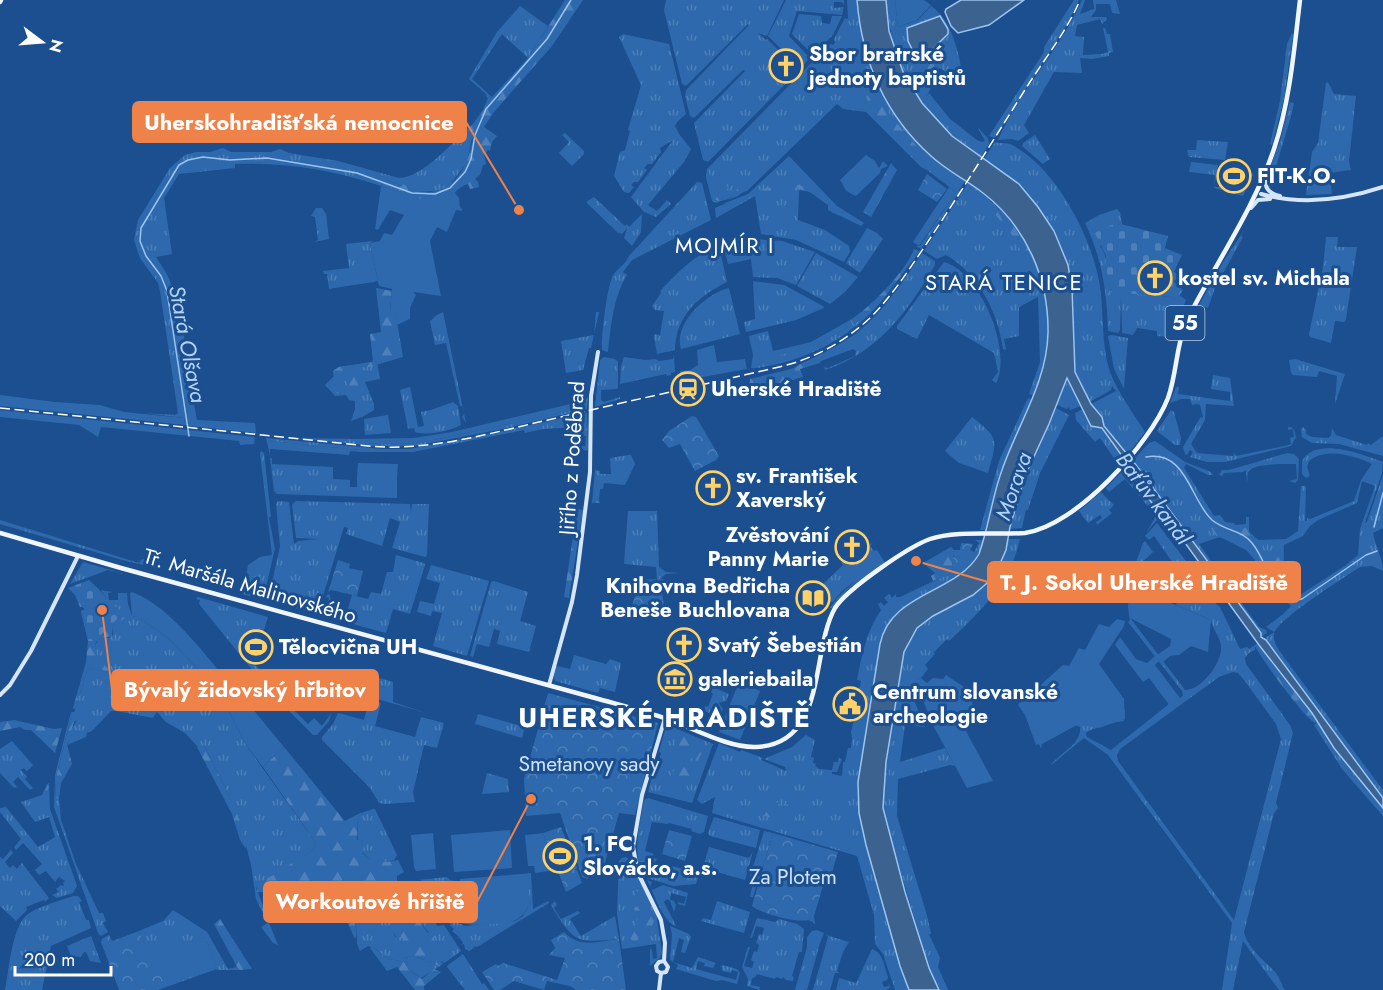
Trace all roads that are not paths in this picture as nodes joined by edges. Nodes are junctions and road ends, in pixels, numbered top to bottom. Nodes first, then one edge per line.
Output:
1 (1300, 0) edge
2 (1269, 163) junction
3 (1383, 187) edge
4 (1264, 196) junction
5 (1253, 198) junction
6 (1298, 200) junction
7 (1240, 222) junction
8 (598, 352) dead end
9 (0, 533) edge
10 (78, 556) junction
11 (549, 685) junction
12 (0, 695) edge
13 (665, 718) junction
14 (664, 961) junction
15 (662, 973) junction
16 (658, 990) edge

1 - 2 main road, 55
2 - 4 street
2 - 5 main road, 55
2 - 6 street
3 - 6 street
4 - 5 street
4 - 6 street
4 - 7 street
5 - 7 main road, 55
7 - 13 main road, 55
8 - 11 street, Jiřího z Poděbrad
9 - 10 main road, Tř. Maršála Malinovského / 55
10 - 11 main road, Tř. Maršála Malinovského / 55
10 - 12 street
11 - 13 main road, Tř. Maršála Malinovského / 55
13 - 14 street
14 - 15 street
14 - 15 street
15 - 16 street

